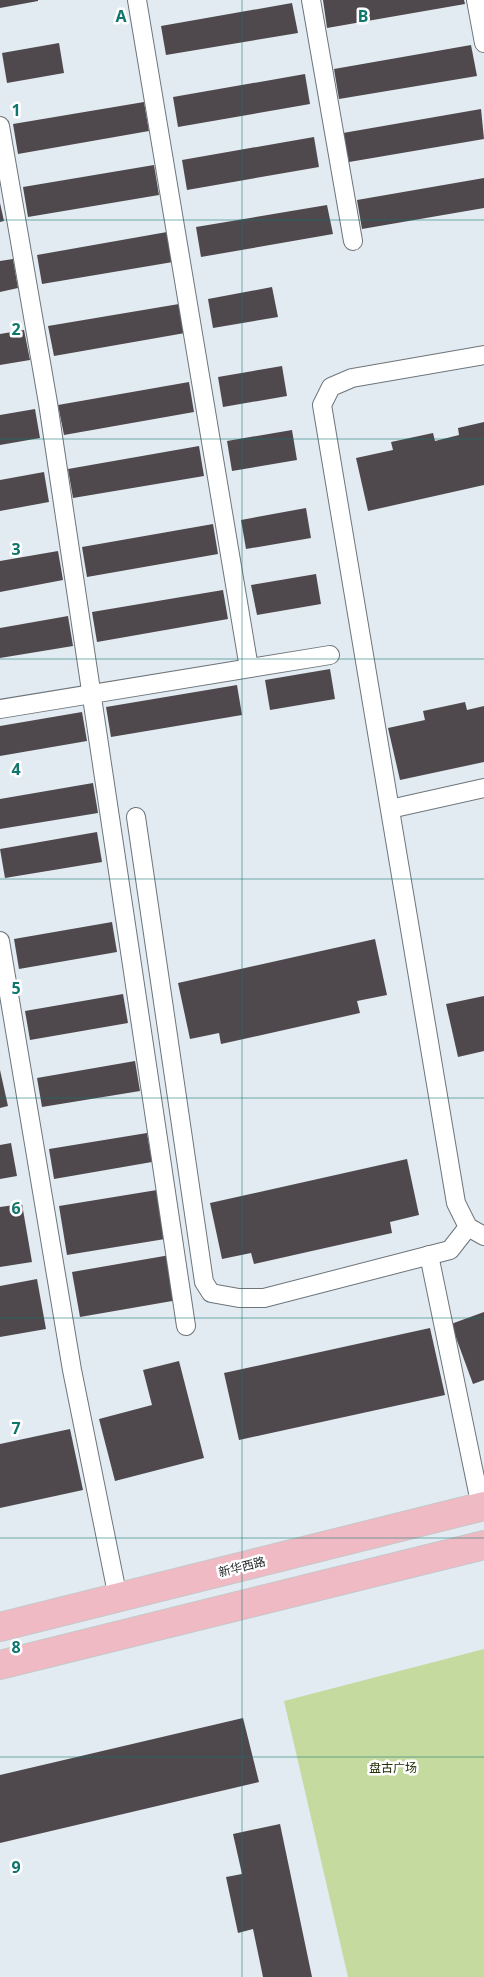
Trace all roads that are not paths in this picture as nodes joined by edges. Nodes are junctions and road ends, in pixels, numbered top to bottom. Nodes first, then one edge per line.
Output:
1 (137, 0) edge
2 (310, 0) edge
3 (476, 0) edge
4 (484, 43) edge
5 (0, 126) edge
6 (353, 241) dead end
7 (484, 355) edge
8 (330, 655) dead end
9 (249, 668) junction
10 (92, 694) junction
11 (0, 709) edge
12 (484, 788) edge
13 (390, 810) junction
14 (136, 817) dead end
15 (0, 941) edge
16 (468, 1227) junction
17 (484, 1236) edge
18 (429, 1255) junction
19 (186, 1326) dead end
20 (482, 1507) edge
21 (484, 1545) edge
22 (118, 1598) junction
23 (0, 1627) edge
24 (0, 1665) edge

1 - 9 lane
2 - 6 lane
3 - 4 lane
5 - 10 lane
7 - 13 lane
8 - 9 lane
9 - 10 lane
10 - 11 lane
10 - 19 lane
12 - 13 lane
13 - 16 lane
14 - 18 lane
15 - 22 lane
16 - 17 lane
16 - 18 lane
18 - 20 lane
20 - 22 main road, 新华西路
21 - 24 main road
22 - 23 main road, 新华西路

